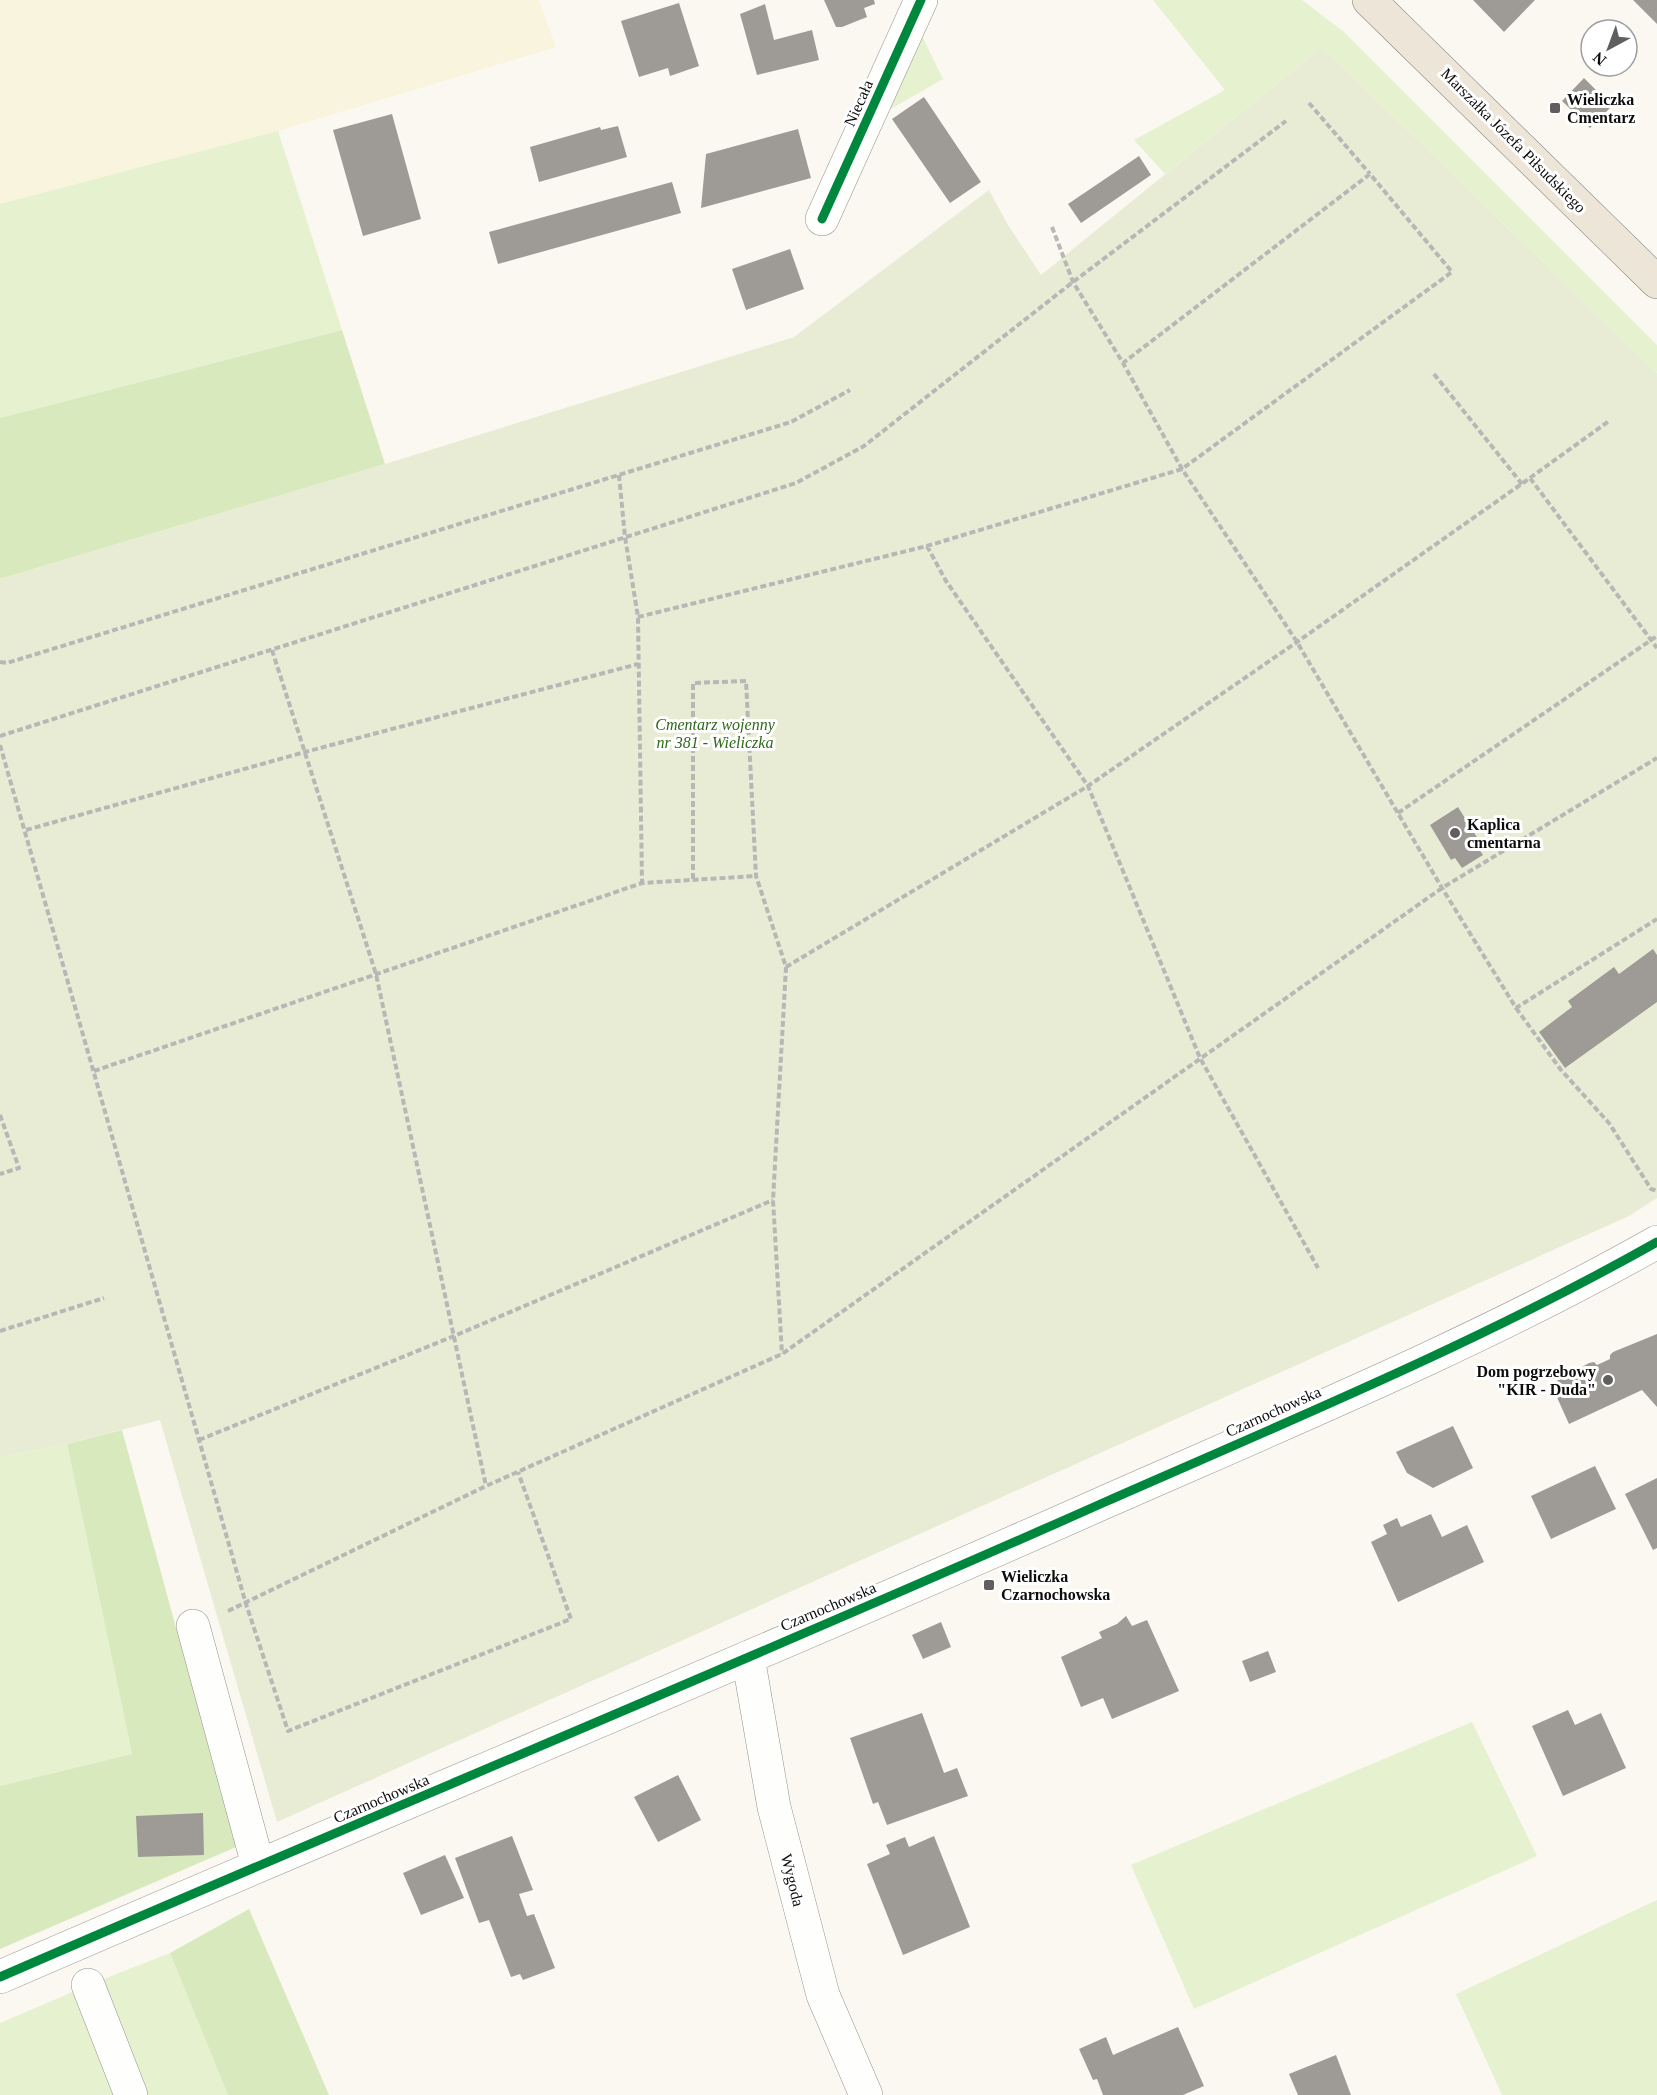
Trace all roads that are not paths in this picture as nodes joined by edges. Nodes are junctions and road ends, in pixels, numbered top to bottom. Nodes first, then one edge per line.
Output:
1 (921, 0) edge
2 (1369, 0) edge
3 (822, 219) dead end
4 (1657, 282) edge
5 (1657, 1242) edge
6 (194, 1626) dead end
7 (748, 1657) junction
8 (258, 1865) junction
9 (0, 1977) edge
10 (88, 1985) dead end
11 (131, 2095) edge
12 (866, 2095) edge

1 - 3 street, Niecała
2 - 4 main road, Marszałka Józefa Piłsudskiego
5 - 7 street, Czarnochowska
6 - 8 street
7 - 8 street, Czarnochowska
7 - 12 street, Wygoda
8 - 9 street, Czarnochowska
10 - 11 street

